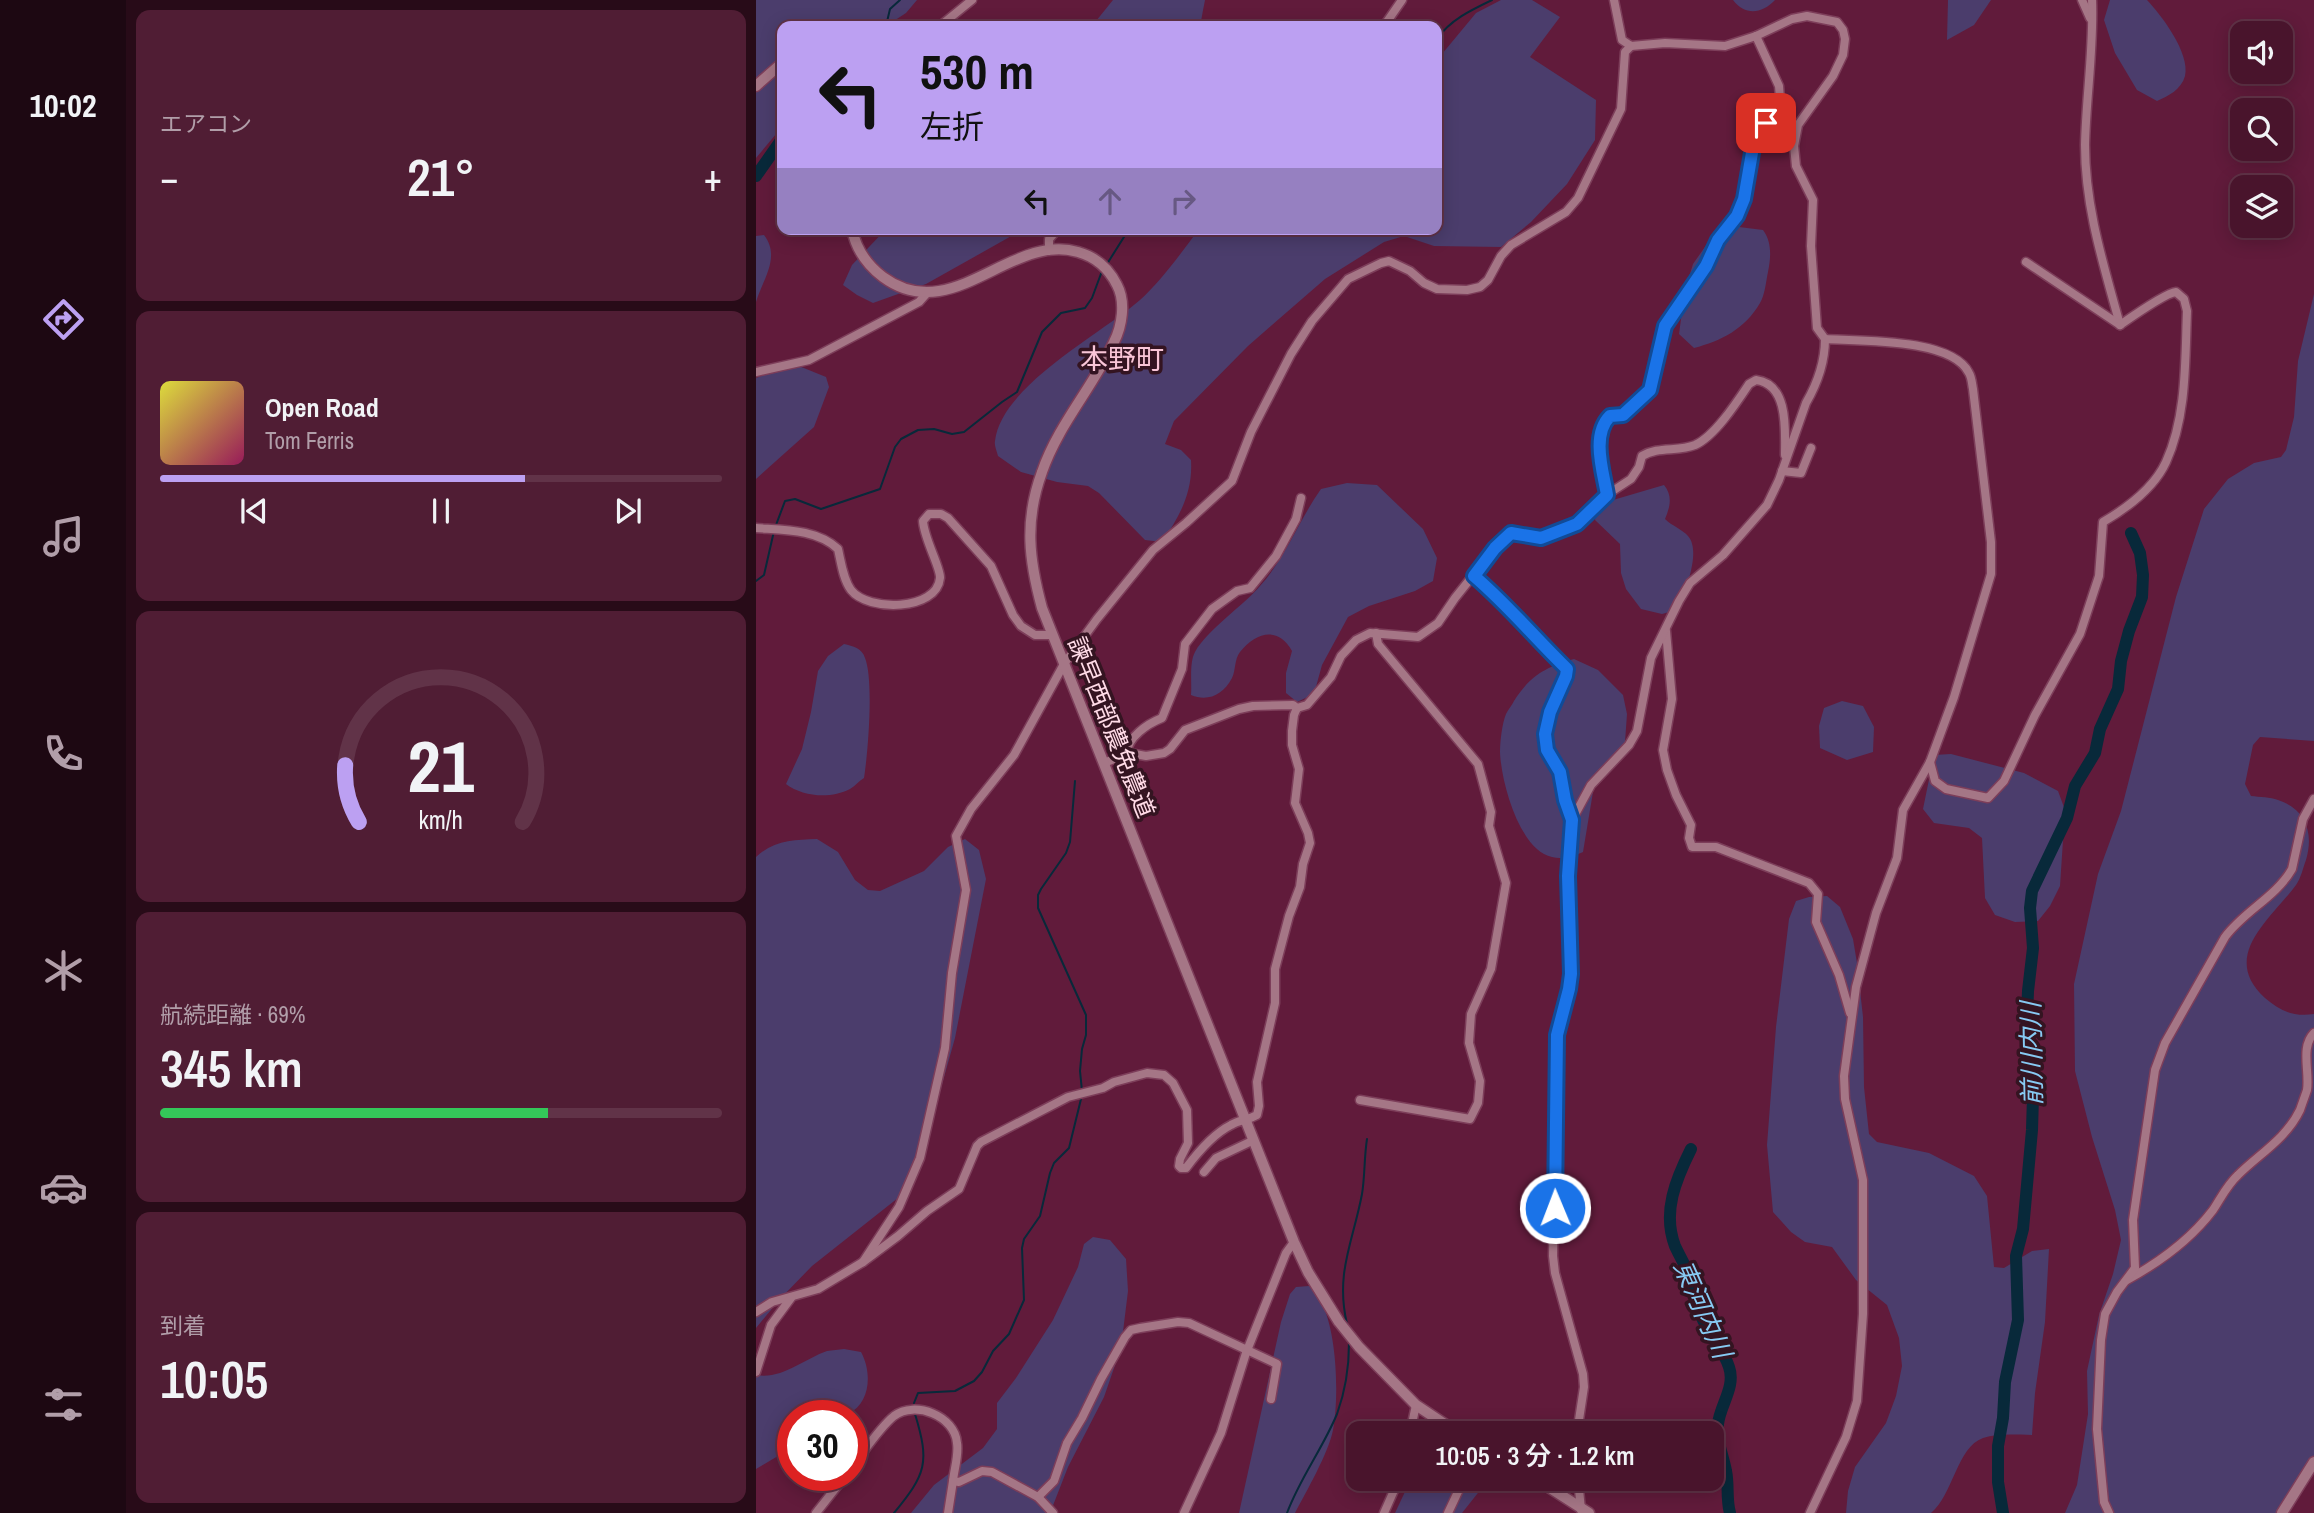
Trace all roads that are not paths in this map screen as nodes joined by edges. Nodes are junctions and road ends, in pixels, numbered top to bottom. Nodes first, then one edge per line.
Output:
1 (972, 0) edge
2 (1402, 0) edge
3 (1614, 0) edge
4 (2082, 0) edge
5 (2092, 0) edge
6 (946, 21) edge
7 (1387, 21) edge
8 (2093, 23) junction
9 (1756, 36) junction
10 (1631, 46) junction
11 (777, 68) edge
12 (756, 86) edge
13 (854, 235) edge
14 (1053, 235) edge
15 (1049, 248) junction
16 (2026, 262) dead end
17 (926, 293) junction
18 (2120, 325) junction
19 (1825, 339) junction
20 (756, 373) edge
21 (1811, 448) dead end
22 (1784, 466) junction
23 (1607, 495) junction
24 (1301, 498) dead end
25 (756, 527) edge
26 (1474, 576) junction
27 (1666, 628) junction
28 (1376, 632) junction
29 (1052, 635) junction
30 (1065, 664) junction
31 (1297, 708) junction
32 (1126, 754) junction
33 (1930, 762) junction
34 (1104, 763) junction
35 (2314, 799) edge
36 (1572, 820) junction
37 (1851, 1018) junction
38 (2314, 1033) edge
39 (1360, 1100) dead end
40 (1247, 1120) junction
41 (1254, 1140) junction
42 (1204, 1172) dead end
43 (1294, 1242) junction
44 (863, 1262) junction
45 (2124, 1282) junction
46 (791, 1298) junction
47 (756, 1312) edge
48 (1248, 1349) junction
49 (756, 1371) edge
50 (1271, 1399) dead end
51 (1416, 1405) junction
52 (1413, 1421) edge
53 (1440, 1421) edge
54 (1579, 1421) edge
55 (868, 1447) edge
56 (2314, 1462) edge
57 (953, 1481) junction
58 (833, 1491) edge
59 (1394, 1491) edge
60 (1458, 1491) edge
61 (1553, 1491) edge
62 (1579, 1491) edge
63 (1038, 1497) junction
64 (1580, 1510) edge
65 (816, 1513) edge
66 (948, 1513) edge
67 (1053, 1513) edge
68 (1184, 1513) edge
69 (1384, 1513) edge
70 (1448, 1513) edge
71 (1589, 1513) edge
72 (1810, 1513) edge
73 (2109, 1513) edge
74 (2282, 1513) edge

1 - 6 street
2 - 7 street
3 - 10 street
4 - 8 street
5 - 8 street
8 - 18 street
9 - 10 street
9 - 19 street
9 - 23 street
10 - 30 street
11 - 12 street
13 - 17 street
14 - 15 street
15 - 17 street, 諫早西部農免農道
15 - 29 street, 諫早西部農免農道
16 - 18 street
17 - 20 street
18 - 33 street
19 - 22 street
19 - 33 street
21 - 22 street
22 - 23 street
22 - 27 street
23 - 26 street
24 - 32 street
25 - 29 street
26 - 28 street
26 - 36 street
27 - 36 street
27 - 37 street
28 - 31 street
28 - 39 street
29 - 30 street, 諫早西部農免農道
30 - 34 street, 諫早西部農免農道
30 - 44 street
31 - 32 street
31 - 40 street
32 - 34 street
33 - 37 street
34 - 40 street, 諫早西部農免農道
35 - 45 street
36 - 54 street
37 - 72 street
38 - 45 street
40 - 41 street, 諫早西部農免農道
40 - 44 street
41 - 42 street
41 - 43 street, 諫早西部農免農道
43 - 48 street
43 - 51 street, 諫早西部農免農道
44 - 46 street
45 - 73 street
46 - 47 street
46 - 49 street
48 - 50 street
48 - 63 street
48 - 68 street
51 - 52 street
51 - 53 street, 諫早西部農免農道
55 - 57 street
56 - 74 street
57 - 63 street
57 - 66 street
58 - 65 street
59 - 69 street
60 - 70 street
61 - 64 street
62 - 64 street
63 - 67 street
64 - 71 street

